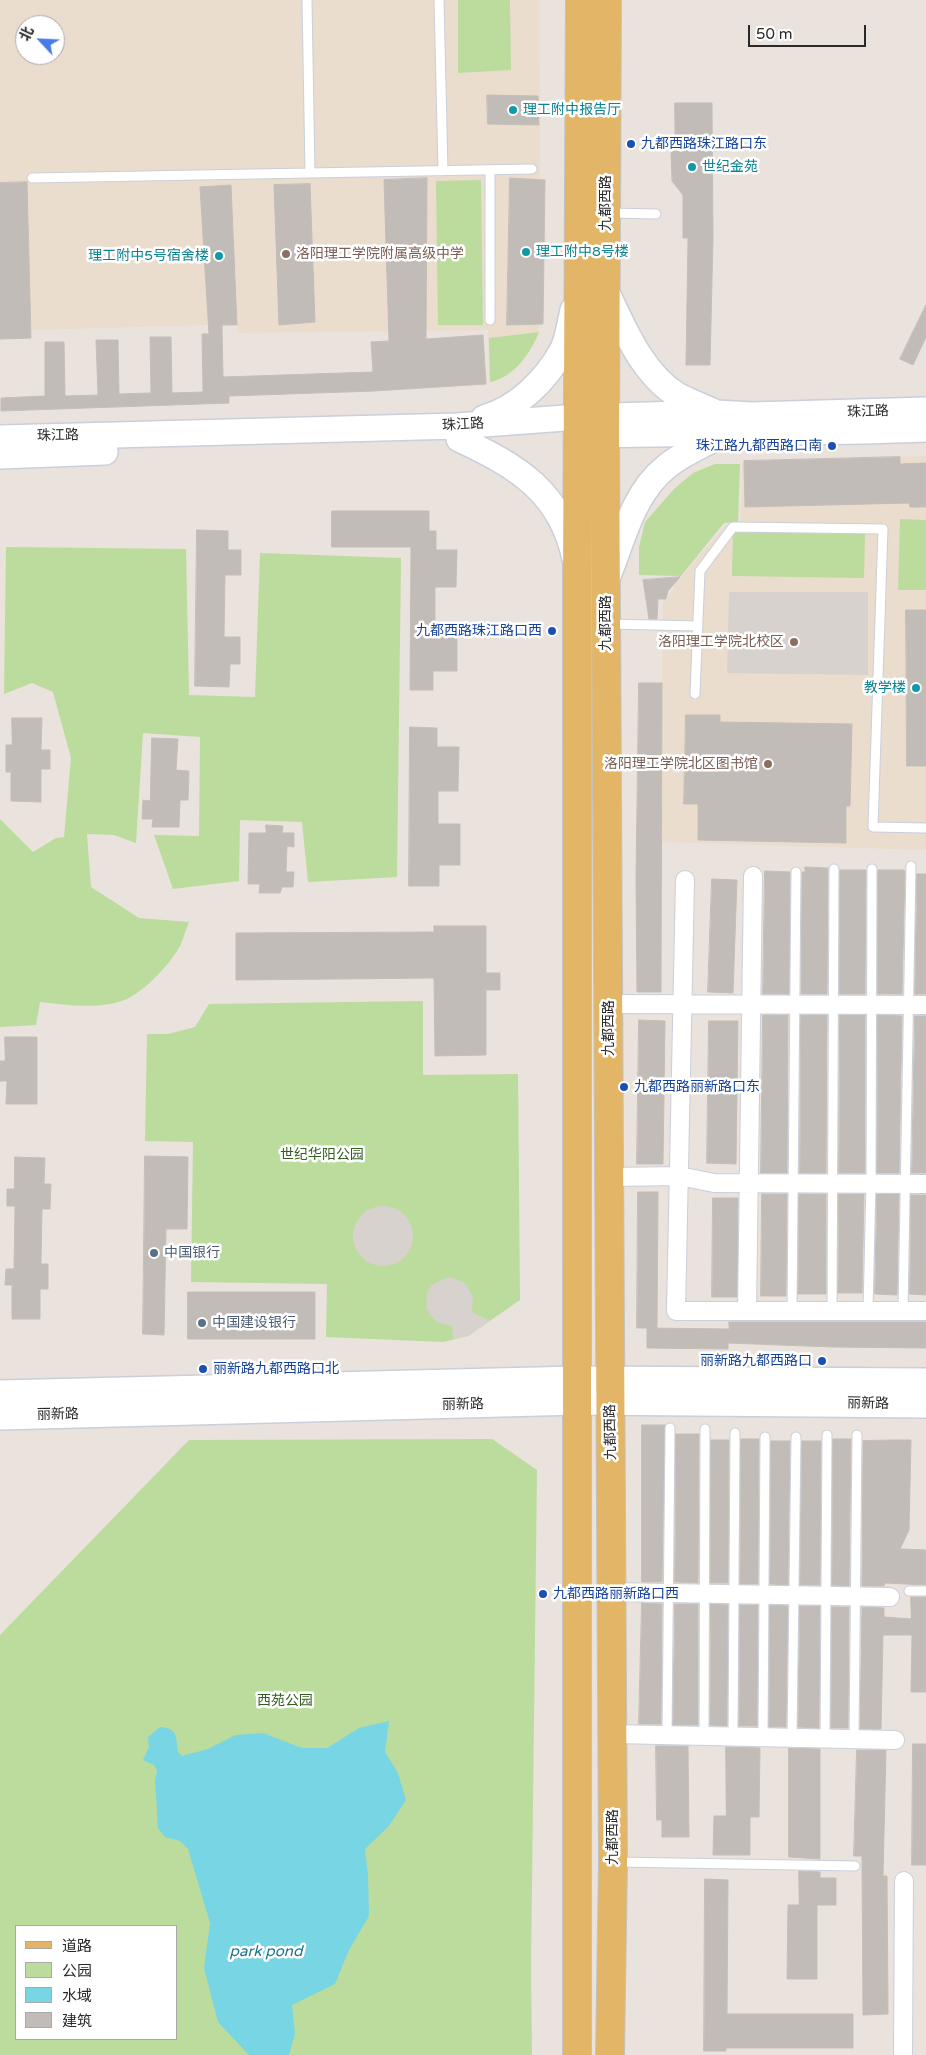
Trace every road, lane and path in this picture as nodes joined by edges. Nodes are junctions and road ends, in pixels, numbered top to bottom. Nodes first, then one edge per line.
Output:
1 (306, 0) edge
2 (439, 0) edge
3 (580, 0) edge
4 (607, 0) edge
5 (532, 169) dead end
6 (443, 170) junction
7 (490, 170) junction
8 (310, 173) junction
9 (32, 178) dead end
10 (606, 213) junction
11 (656, 214) dead end
12 (580, 283) junction
13 (606, 291) junction
14 (490, 320) dead end
15 (926, 410) edge
16 (720, 423) junction
17 (578, 426) junction
18 (606, 426) junction
19 (926, 429) edge
20 (458, 433) junction
21 (0, 438) edge
22 (0, 456) edge
23 (577, 571) junction
24 (606, 582) junction
25 (606, 624) junction
26 (698, 626) junction
27 (695, 694) dead end
28 (926, 828) edge
29 (911, 866) dead end
30 (834, 869) dead end
31 (872, 869) dead end
32 (796, 872) dead end
33 (753, 876) dead end
34 (684, 880) dead end
35 (609, 1004) junction
36 (682, 1004) junction
37 (751, 1005) junction
38 (795, 1005) junction
39 (834, 1005) junction
40 (871, 1005) junction
41 (918, 1005) edge
42 (679, 1176) junction
43 (610, 1177) junction
44 (749, 1182) junction
45 (794, 1183) junction
46 (834, 1183) junction
47 (871, 1183) junction
48 (904, 1184) junction
49 (926, 1184) edge
50 (747, 1311) junction
51 (792, 1311) junction
52 (832, 1311) junction
53 (868, 1311) junction
54 (903, 1311) junction
55 (926, 1311) edge
56 (926, 1382) edge
57 (578, 1390) junction
58 (610, 1390) junction
59 (0, 1393) edge
60 (926, 1405) edge
61 (0, 1417) edge
62 (670, 1428) dead end
63 (705, 1429) dead end
64 (735, 1433) dead end
65 (857, 1435) dead end
66 (827, 1436) dead end
67 (764, 1437) dead end
68 (796, 1437) dead end
69 (909, 1591) dead end
70 (926, 1591) edge
71 (612, 1592) junction
72 (668, 1593) junction
73 (704, 1594) junction
74 (735, 1594) junction
75 (764, 1595) junction
76 (794, 1596) junction
77 (827, 1596) junction
78 (855, 1597) junction
79 (890, 1597) dead end
80 (613, 1734) junction
81 (667, 1735) junction
82 (704, 1736) junction
83 (733, 1736) junction
84 (762, 1737) junction
85 (792, 1738) junction
86 (825, 1738) junction
87 (854, 1739) junction
88 (895, 1740) dead end
89 (613, 1862) junction
90 (855, 1866) dead end
91 (904, 1881) dead end
92 (577, 2055) edge
93 (610, 2055) edge
94 (903, 2055) edge

1 - 8 lane
2 - 6 lane
3 - 12 main road, 九都西路
4 - 10 main road, 九都西路
5 - 7 lane
6 - 7 lane
6 - 8 lane
7 - 14 lane
8 - 9 lane
10 - 11 lane
10 - 13 main road, 九都西路
12 - 17 main road, 九都西路
12 - 20 main road
13 - 16 main road
13 - 18 main road, 九都西路
15 - 16 main road, 珠江路
16 - 18 main road, 珠江路
16 - 19 main road, 珠江路
16 - 24 main road
17 - 18 main road, 珠江路
17 - 20 main road, 珠江路
17 - 23 main road, 九都西路
18 - 24 main road, 九都西路
20 - 21 main road, 珠江路
20 - 22 main road, 珠江路
20 - 23 main road
23 - 57 main road, 九都西路
24 - 25 main road, 九都西路
25 - 26 lane
25 - 35 main road, 九都西路
26 - 27 lane
26 - 28 lane
29 - 41 lane
30 - 39 lane
31 - 40 lane
32 - 38 lane
33 - 37 street
34 - 36 street
35 - 36 street
35 - 43 main road, 九都西路
36 - 37 street
36 - 42 street
37 - 38 street
37 - 44 street
38 - 39 street
38 - 45 lane
39 - 40 street
39 - 46 lane
40 - 41 street
40 - 47 lane
41 - 48 lane
42 - 43 street
42 - 44 street
42 - 50 street
43 - 58 main road, 九都西路
44 - 45 street
44 - 50 street
45 - 46 street
45 - 51 lane
46 - 47 street
46 - 52 lane
47 - 48 street
47 - 53 lane
48 - 49 street
48 - 54 lane
50 - 51 street
51 - 52 street
52 - 53 street
53 - 54 street
54 - 55 street
56 - 58 main road, 丽新路
57 - 58 main road, 丽新路
57 - 59 main road, 丽新路
57 - 61 main road, 丽新路
57 - 92 main road, 九都西路
58 - 60 main road, 丽新路
58 - 71 main road, 九都西路
62 - 72 lane
63 - 73 lane
64 - 74 lane
65 - 78 lane
66 - 77 lane
67 - 75 lane
68 - 76 lane
69 - 70 lane
71 - 72 street
71 - 80 main road, 九都西路
72 - 73 street
72 - 81 lane
73 - 74 street
73 - 82 lane
74 - 75 street
74 - 83 lane
75 - 76 street
75 - 84 lane
76 - 77 street
76 - 85 lane
77 - 78 street
77 - 86 lane
78 - 79 street
78 - 87 lane
80 - 81 street
80 - 89 main road, 九都西路
81 - 82 street
82 - 83 street
83 - 84 street
84 - 85 street
85 - 86 street
86 - 87 street
87 - 88 street
89 - 90 lane
89 - 93 main road, 九都西路
91 - 94 street

